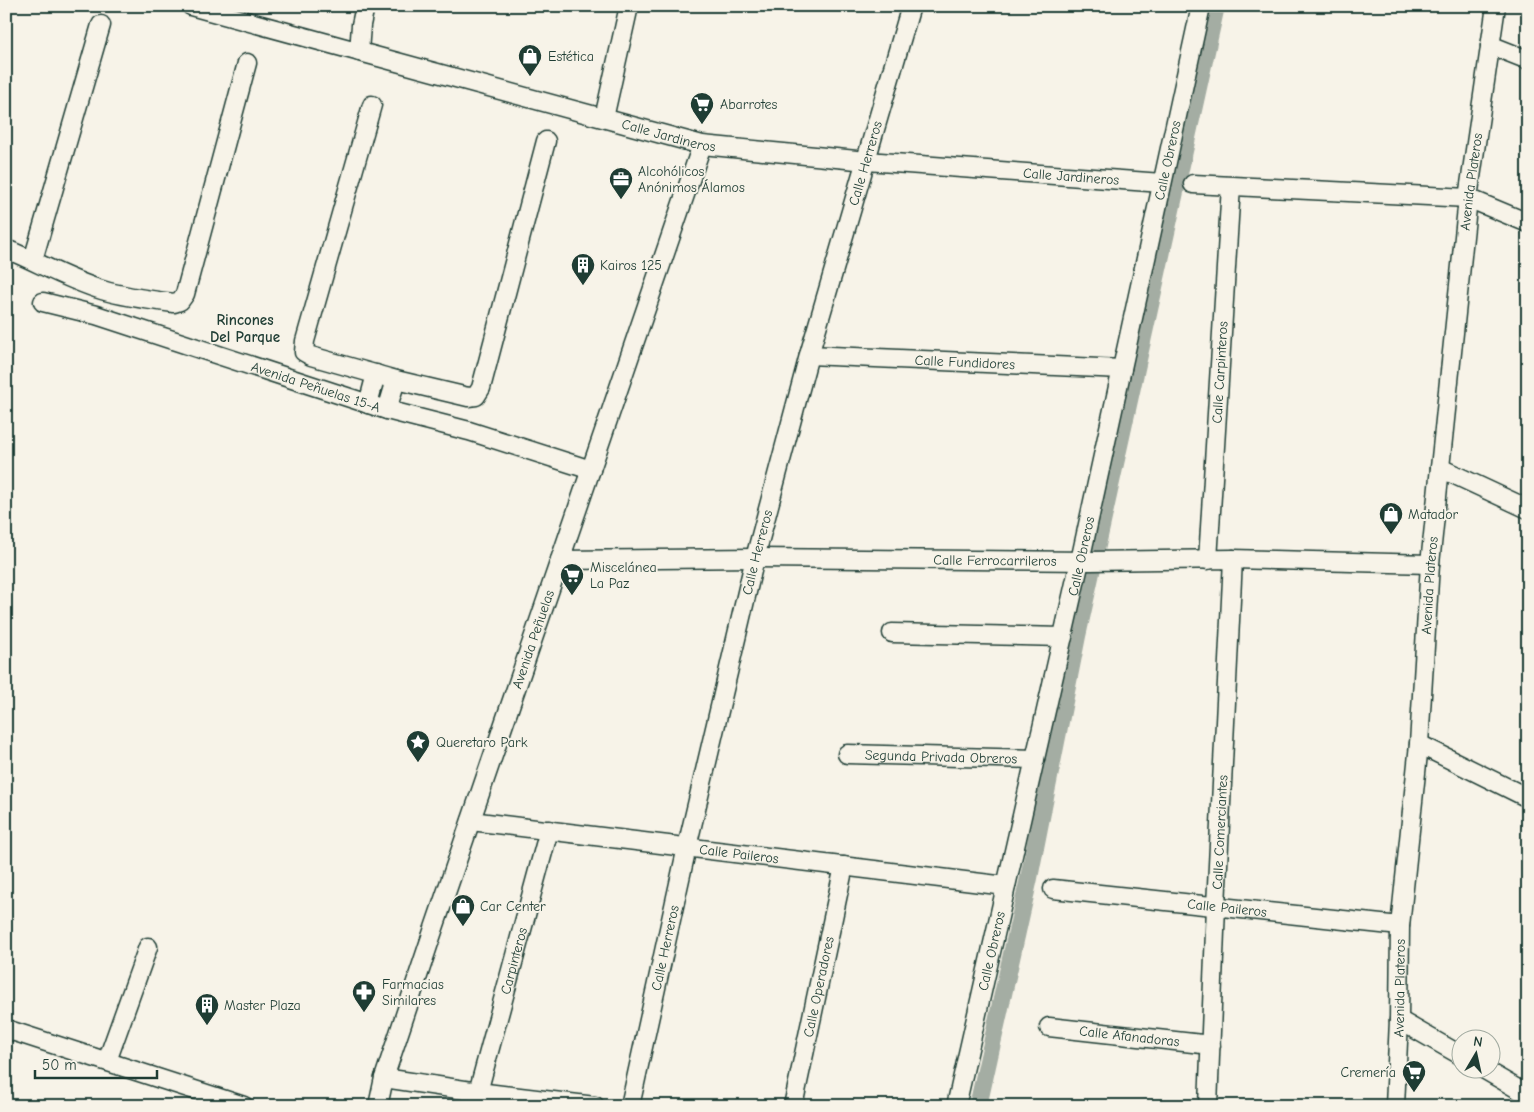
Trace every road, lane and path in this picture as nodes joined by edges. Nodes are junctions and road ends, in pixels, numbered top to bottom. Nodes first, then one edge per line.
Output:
1 (191, 6) edge
2 (364, 6) edge
3 (629, 6) edge
4 (911, 6) edge
5 (1201, 6) edge
6 (1496, 6) edge
7 (101, 24) dead end
8 (1490, 45) junction
9 (359, 52) junction
10 (1528, 60) edge
11 (247, 63) dead end
12 (372, 105) dead end
13 (604, 118) junction
14 (546, 142) dead end
15 (702, 145) junction
16 (867, 161) junction
17 (1162, 183) junction
18 (1193, 184) dead end
19 (1231, 186) junction
20 (1468, 198) junction
21 (1528, 223) edge
22 (6, 249) edge
23 (33, 260) junction
24 (100, 290) junction
25 (120, 295) junction
26 (42, 302) dead end
27 (96, 315) junction
28 (114, 321) junction
29 (809, 355) junction
30 (1122, 368) junction
31 (376, 374) junction
32 (396, 380) junction
33 (368, 404) junction
34 (387, 410) junction
35 (1440, 468) junction
36 (591, 470) junction
37 (1528, 510) edge
38 (755, 558) junction
39 (1234, 559) junction
40 (560, 560) junction
41 (1208, 560) junction
42 (1085, 561) junction
43 (1430, 564) junction
44 (892, 633) dead end
45 (1063, 637) junction
46 (1419, 744) junction
47 (847, 754) dead end
48 (1035, 759) junction
49 (1528, 798) edge
50 (471, 821) junction
51 (549, 830) junction
52 (687, 848) junction
53 (844, 866) junction
54 (1006, 886) junction
55 (1053, 889) dead end
56 (1216, 906) junction
57 (1400, 926) junction
58 (148, 947) dead end
59 (1399, 1020) junction
60 (1049, 1027) dead end
61 (6, 1029) edge
62 (1211, 1045) junction
63 (1452, 1050) edge
64 (107, 1061) junction
65 (384, 1078) junction
66 (1502, 1080) edge
67 (478, 1092) junction
68 (1528, 1095) edge
69 (244, 1106) edge
70 (378, 1106) edge
71 (595, 1106) edge
72 (630, 1106) edge
73 (793, 1106) edge
74 (956, 1106) edge
75 (1208, 1106) edge
76 (1395, 1106) edge

1 - 9 street, Calle Jardineros
2 - 9 street
3 - 13 street
4 - 16 street, Calle Herreros
5 - 17 street, Calle Obreros
6 - 8 street, Avenida Plateros
7 - 23 street
8 - 10 street
8 - 20 street, Avenida Plateros
9 - 13 street, Calle Jardineros
11 - 25 street
12 - 31 street
13 - 15 street, Calle Jardineros
14 - 32 street
15 - 16 street, Calle Jardineros
15 - 36 street, Avenida Peñuelas
16 - 17 street, Calle Jardineros
16 - 29 street, Calle Herreros
17 - 30 street, Calle Obreros
18 - 19 street
19 - 20 street
19 - 41 street, Calle Carpinteros
20 - 21 street
20 - 35 street, Avenida Plateros
22 - 23 street
23 - 24 street
24 - 25 street
24 - 27 street
25 - 28 street
26 - 27 street, Avenida Peñuelas 15-A
27 - 28 street, Avenida Peñuelas 15-A
28 - 33 street, Avenida Peñuelas 15-A
29 - 30 street, Calle Fundidores
29 - 38 street, Calle Herreros
30 - 42 street, Calle Obreros
31 - 32 street
31 - 33 street
32 - 34 street
33 - 34 street, Avenida Peñuelas 15-A
34 - 36 street, Avenida Peñuelas 15-A
35 - 37 street
35 - 43 street, Avenida Plateros
36 - 40 street, Avenida Peñuelas
38 - 40 street, Calle Ferrocarrileros
38 - 42 street, Calle Ferrocarrileros
38 - 52 street, Calle Herreros
39 - 41 street, Calle Ferrocarrileros
39 - 43 street, Calle Ferrocarrileros
39 - 56 street, Calle Comerciantes
40 - 50 street, Avenida Peñuelas
41 - 42 street, Calle Ferrocarrileros
42 - 45 street, Calle Obreros
43 - 46 street, Avenida Plateros
44 - 45 street
45 - 48 street, Calle Obreros
46 - 49 street
46 - 57 street, Avenida Plateros
47 - 48 street, Segunda Privada Obreros
48 - 54 street, Calle Obreros
50 - 51 street, Calle Paileros
50 - 65 street, Avenida Peñuelas
51 - 52 street, Calle Paileros
51 - 67 street, Carpinteros
52 - 53 street, Calle Paileros
52 - 72 street, Calle Herreros
53 - 54 street, Calle Paileros
53 - 73 street, Calle Operadores
54 - 74 street, Calle Obreros
55 - 56 street, Calle Paileros
56 - 57 street, Calle Paileros
56 - 62 street, Calle Comerciantes
57 - 59 street, Avenida Plateros
58 - 64 street
59 - 63 street
59 - 76 street, Avenida Plateros
60 - 62 street, Calle Afanadoras
61 - 64 street
62 - 75 street, Calle Comerciantes
64 - 69 street
65 - 67 street
65 - 70 street, Avenida Peñuelas
66 - 68 street
67 - 71 street

